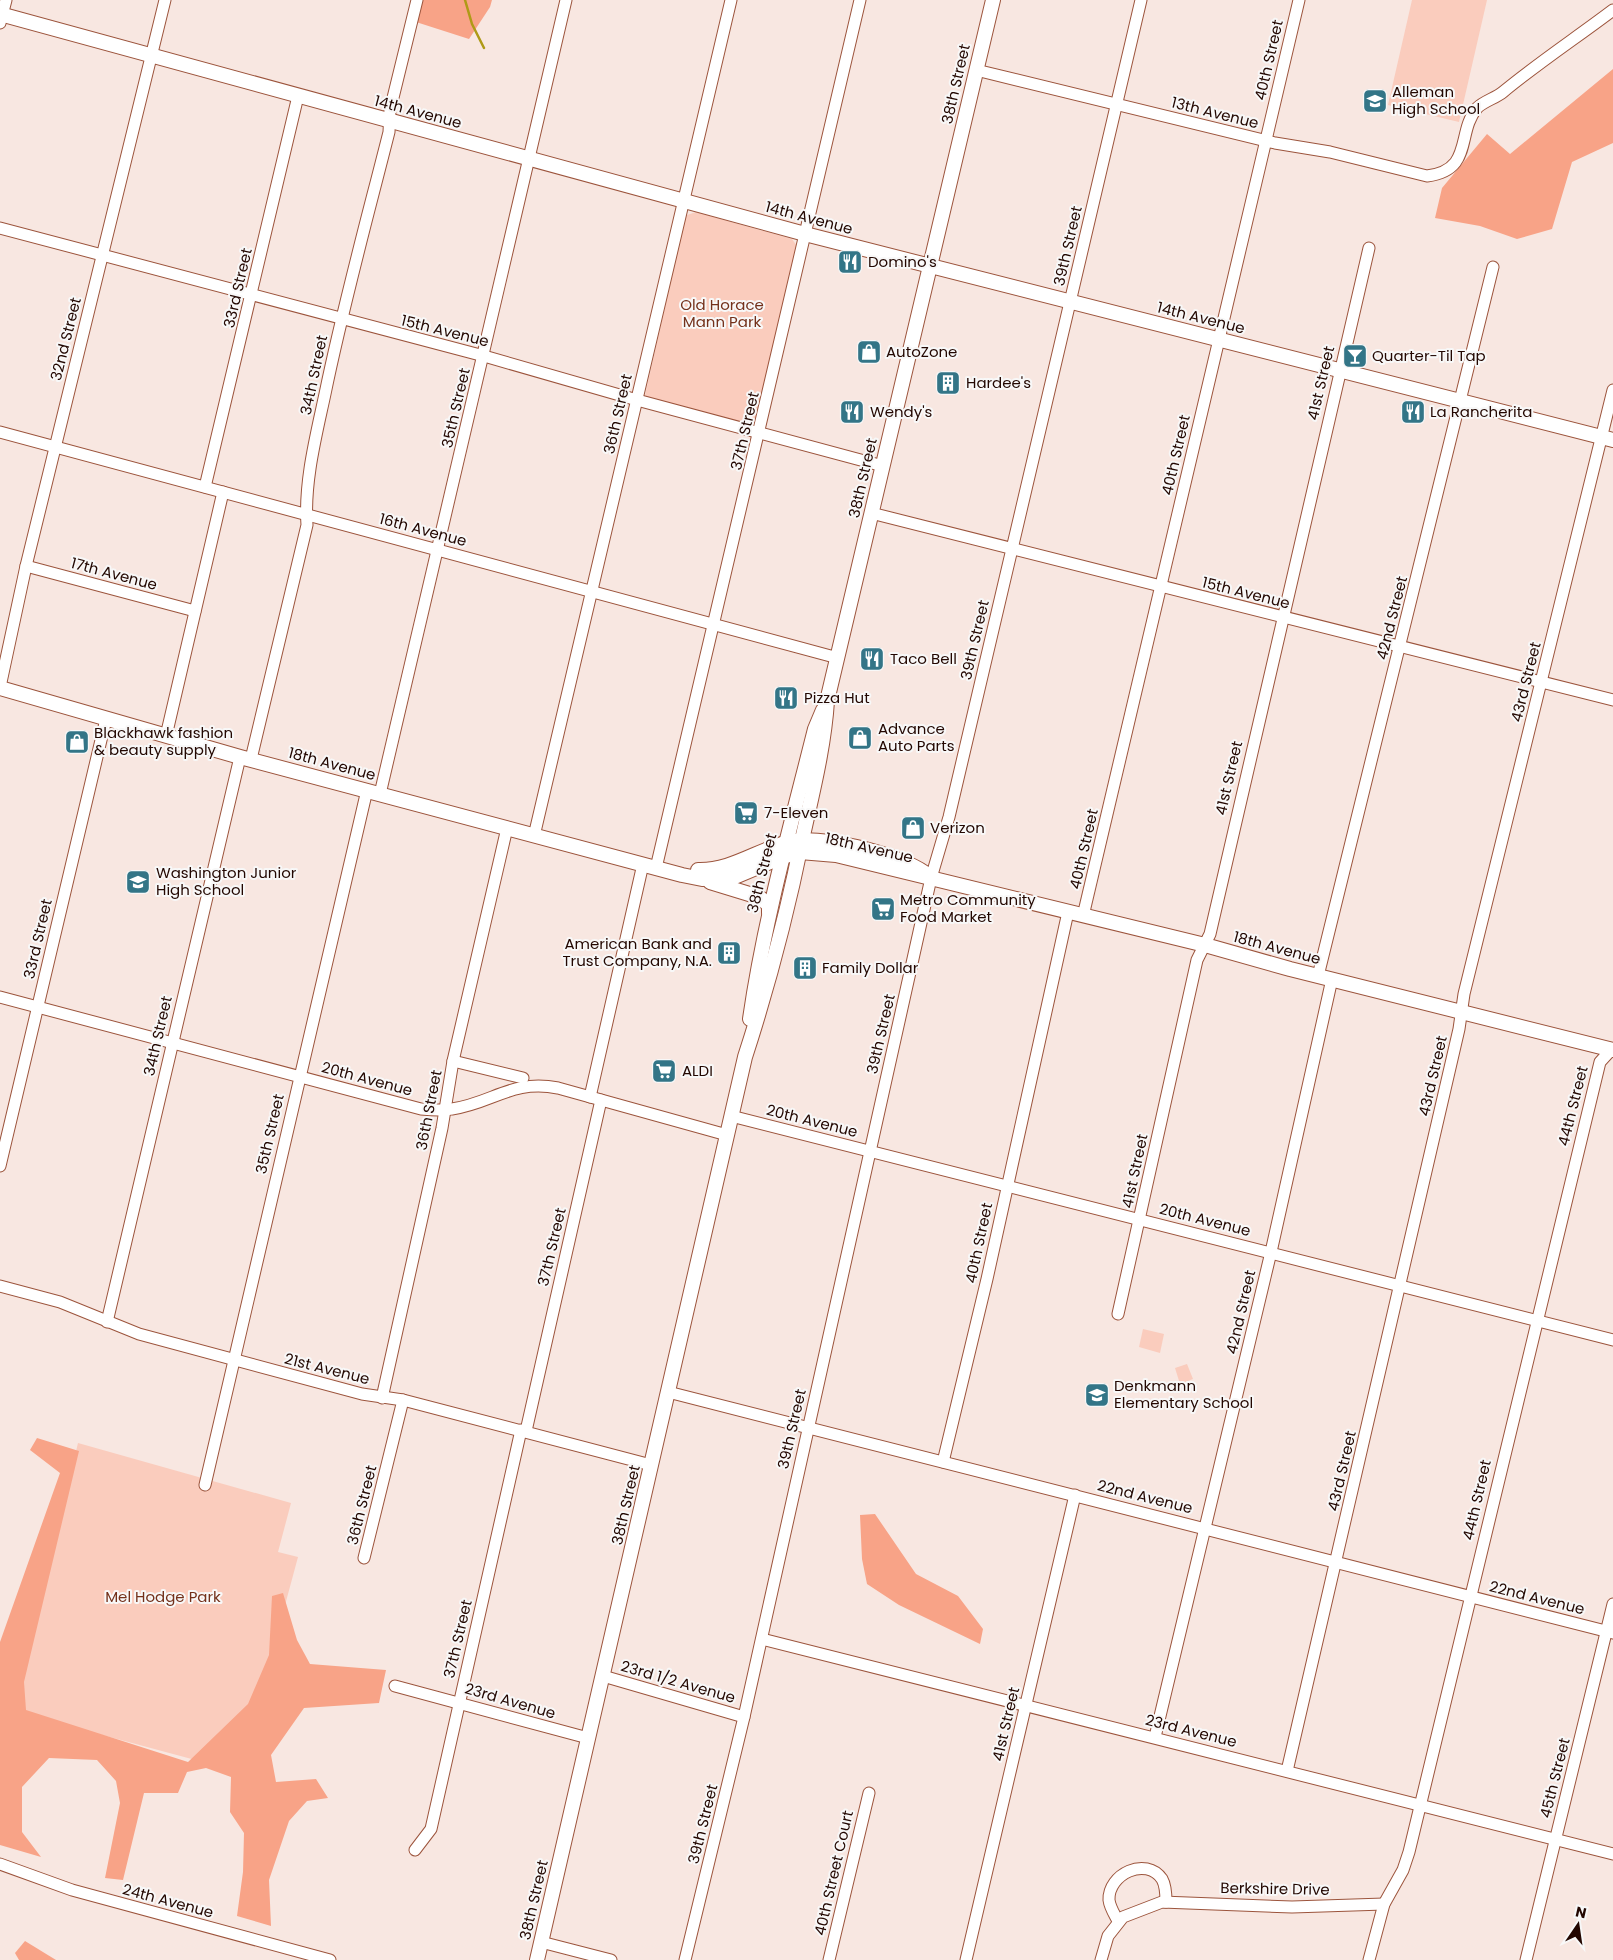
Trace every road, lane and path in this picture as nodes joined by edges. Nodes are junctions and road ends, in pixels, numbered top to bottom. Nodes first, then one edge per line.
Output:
1 (6, 0) edge
2 (166, 0) edge
3 (417, 0) edge
4 (566, 0) edge
5 (731, 0) edge
6 (860, 0) edge
7 (994, 0) edge
8 (1141, 0) edge
9 (1298, 0) edge
10 (1613, 10) edge
11 (1, 17) edge
12 (151, 55) junction
13 (976, 70) junction
14 (298, 96) junction
15 (1117, 104) junction
16 (389, 121) junction
17 (1265, 141) junction
18 (530, 159) junction
19 (683, 200) junction
20 (0, 228) edge
21 (805, 234) junction
22 (1370, 248) dead end
23 (102, 256) junction
24 (931, 265) junction
25 (1493, 267) dead end
26 (252, 295) junction
27 (1071, 301) junction
28 (341, 320) junction
29 (1218, 340) junction
30 (484, 356) junction
31 (1339, 370) junction
32 (1613, 390) edge
33 (637, 400) junction
34 (1461, 402) junction
35 (0, 432) edge
36 (760, 433) junction
37 (1607, 438) edge
38 (55, 446) junction
39 (883, 466) junction
40 (205, 487) junction
41 (223, 492) junction
42 (871, 513) junction
43 (306, 514) junction
44 (1012, 549) junction
45 (438, 550) junction
46 (26, 566) junction
47 (1160, 587) junction
48 (592, 592) junction
49 (195, 612) junction
50 (1282, 618) junction
51 (713, 626) junction
52 (1400, 646) junction
53 (838, 658) junction
54 (1541, 682) junction
55 (0, 687) edge
56 (1613, 700) edge
57 (827, 701) junction
58 (106, 719) junction
59 (166, 736) junction
60 (246, 758) junction
61 (374, 792) junction
62 (507, 828) junction
63 (534, 836) junction
64 (786, 842) junction
65 (801, 846) junction
66 (782, 857) junction
67 (650, 866) junction
68 (931, 878) junction
69 (702, 879) junction
70 (1068, 912) junction
71 (769, 913) junction
72 (1083, 916) junction
73 (1205, 945) junction
74 (1325, 978) junction
75 (0, 997) edge
76 (38, 1007) junction
77 (1461, 1012) junction
78 (172, 1043) junction
79 (1612, 1049) edge
80 (745, 1057) junction
81 (453, 1061) junction
82 (299, 1076) junction
83 (523, 1078) dead end
84 (596, 1098) junction
85 (446, 1110) junction
86 (731, 1116) junction
87 (727, 1135) junction
88 (870, 1150) junction
89 (0, 1166) edge
90 (1007, 1186) junction
91 (1140, 1220) junction
92 (1271, 1252) junction
93 (1400, 1285) junction
94 (0, 1286) edge
95 (1118, 1314) dead end
96 (1537, 1320) junction
97 (107, 1322) junction
98 (1613, 1340) edge
99 (233, 1359) junction
100 (668, 1392) junction
101 (382, 1398) junction
102 (403, 1400) junction
103 (808, 1428) junction
104 (524, 1431) junction
105 (943, 1462) junction
106 (652, 1465) junction
107 (204, 1485) dead end
108 (1075, 1495) junction
109 (1205, 1529) junction
110 (364, 1558) dead end
111 (1336, 1562) junction
112 (1471, 1597) junction
113 (1613, 1604) edge
114 (1610, 1632) edge
115 (762, 1639) junction
116 (602, 1676) junction
117 (395, 1686) dead end
118 (460, 1702) junction
119 (1026, 1705) junction
120 (744, 1717) junction
121 (1155, 1737) junction
122 (588, 1738) junction
123 (1287, 1771) junction
124 (869, 1794) dead end
125 (1419, 1805) junction
126 (1556, 1839) junction
127 (415, 1850) dead end
128 (1613, 1854) edge
129 (0, 1864) edge
130 (1166, 1902) junction
131 (1384, 1904) junction
132 (1118, 1921) junction
133 (541, 1942) junction
134 (330, 1960) edge
135 (537, 1960) edge
136 (611, 1960) edge
137 (686, 1960) edge
138 (829, 1960) edge
139 (966, 1960) edge
140 (1101, 1960) edge
141 (1369, 1960) edge
142 (1526, 1960) edge

1 - 11 street
2 - 12 street, 32nd Street
3 - 16 street, 34th Street
4 - 18 street, 35th Street
5 - 19 street, 36th Street
6 - 21 street, 37th Street
7 - 13 street, 38th Street
8 - 15 street, 39th Street
9 - 17 street, 40th Street
10 - 17 street, 13th Avenue
11 - 12 street, 14th Avenue
12 - 14 street, 14th Avenue
12 - 23 street, 32nd Street
13 - 15 street, 13th Avenue
13 - 24 street, 38th Street
14 - 16 street, 14th Avenue
14 - 26 street, 33rd Street
15 - 17 street, 13th Avenue
15 - 27 street, 39th Street
16 - 18 street, 14th Avenue
16 - 28 street, 34th Street
17 - 29 street, 40th Street
18 - 19 street, 14th Avenue
18 - 30 street, 35th Street
19 - 21 street, 14th Avenue
19 - 33 street, 36th Street
20 - 23 street, 15th Avenue
21 - 24 street, 14th Avenue
21 - 36 street, 37th Street
22 - 31 street, 41st Street
23 - 26 street, 15th Avenue
23 - 38 street, 32nd Street
24 - 27 street, 14th Avenue
24 - 39 street, 38th Street
25 - 34 street, 42nd Street
26 - 28 street, 15th Avenue
26 - 40 street, 33rd Street
27 - 29 street, 14th Avenue
27 - 44 street, 39th Street
28 - 30 street, 15th Avenue
28 - 43 street, 34th Street
29 - 31 street, 14th Avenue
29 - 47 street, 40th Street
30 - 33 street, 15th Avenue
30 - 45 street, 35th Street
31 - 34 street, 14th Avenue
31 - 50 street, 41st Street
32 - 37 street, 43rd Street
33 - 36 street, 15th Avenue
33 - 48 street, 36th Street
34 - 37 street, 14th Avenue
34 - 52 street, 42nd Street
35 - 38 street, 16th Avenue
36 - 39 street, 15th Avenue
36 - 51 street, 37th Street
37 - 54 street, 43rd Street
38 - 40 street, 16th Avenue
38 - 46 street, 32nd Street
39 - 42 street, 38th Street
40 - 41 street, 16th Avenue
41 - 43 street, 16th Avenue
41 - 49 street
42 - 44 street, 15th Avenue
42 - 53 street, 38th Street
43 - 45 street, 16th Avenue
43 - 60 street, 34th Street
44 - 47 street, 15th Avenue
44 - 68 street, 39th Street
45 - 48 street, 16th Avenue
45 - 61 street, 35th Street
46 - 49 street, 17th Avenue
46 - 55 street, 32nd Street
47 - 50 street, 15th Avenue
47 - 72 street, 40th Street
48 - 51 street, 16th Avenue
48 - 63 street, 36th Street
49 - 59 street
50 - 52 street, 15th Avenue
50 - 73 street, 41st Street
51 - 53 street, 16th Avenue
51 - 67 street, 37th Street
52 - 54 street, 15th Avenue
52 - 74 street, 42nd Street
53 - 57 street, 38th Street
54 - 56 street, 15th Avenue
54 - 77 street, 43rd Street
55 - 58 street, 18th Avenue
57 - 64 street, 38th Street
57 - 65 street, 38th Street
58 - 59 street, 18th Avenue
58 - 76 street, 33rd Street
59 - 60 street, 18th Avenue
60 - 61 street, 18th Avenue
60 - 78 street, 34th Street
61 - 62 street, 18th Avenue
61 - 82 street, 35th Street
62 - 63 street, 18th Avenue
62 - 81 street, 36th Street
63 - 67 street, 18th Avenue
64 - 65 street, 18th Avenue
64 - 66 street, 38th Street
64 - 67 street, 18th Avenue
65 - 66 street, 18th Avenue
65 - 68 street, 18th Avenue
65 - 80 street, 38th Street
66 - 69 street, 18th Avenue
66 - 71 street, 38th Street
67 - 69 street, 18th Avenue
67 - 84 street, 37th Street
68 - 70 street, 18th Avenue
68 - 88 street, 39th Street
69 - 71 street
70 - 72 street, 18th Avenue
70 - 90 street, 40th Street
71 - 80 street, 38th Street
72 - 73 street, 18th Avenue
73 - 74 street, 18th Avenue
73 - 91 street, 41st Street
74 - 77 street, 18th Avenue
74 - 92 street, 42nd Street
75 - 76 street, 20th Avenue
76 - 78 street, 20th Avenue
76 - 89 street, 33rd Street
77 - 79 street, 18th Avenue
77 - 93 street, 43rd Street
78 - 82 street, 20th Avenue
78 - 97 street, 34th Street
79 - 96 street, 44th Street
80 - 86 street, 38th Street
81 - 83 street
81 - 85 street, 36th Street
82 - 85 street, 20th Avenue
82 - 99 street, 35th Street
84 - 85 street, 20th Avenue
84 - 87 street, 20th Avenue
84 - 104 street, 37th Street
85 - 101 street, 36th Street
86 - 87 street, 38th Street
86 - 88 street, 20th Avenue
87 - 100 street, 38th Street
88 - 90 street, 20th Avenue
88 - 103 street, 39th Street
90 - 91 street, 20th Avenue
90 - 105 street, 40th Street
91 - 92 street, 20th Avenue
91 - 95 street, 41st Street
92 - 93 street, 20th Avenue
92 - 109 street, 42nd Street
93 - 96 street, 20th Avenue
93 - 111 street, 43rd Street
94 - 97 street, 21st Avenue
96 - 98 street, 20th Avenue
96 - 112 street, 44th Street
97 - 99 street, 21st Avenue
99 - 101 street, 21st Avenue
99 - 107 street, 35th Street
100 - 103 street, 22nd Avenue
100 - 106 street, 38th Street
101 - 102 street, 21st Avenue
102 - 104 street, 21st Avenue
102 - 110 street, 36th Street
103 - 105 street, 22nd Avenue
103 - 115 street, 39th Street
104 - 106 street, 21st Avenue
104 - 118 street, 37th Street
105 - 108 street, 22nd Avenue
106 - 116 street, 38th Street
108 - 109 street, 22nd Avenue
108 - 119 street, 41st Street
109 - 111 street, 22nd Avenue
109 - 121 street, 42nd Street
111 - 112 street, 22nd Avenue
111 - 123 street, 43rd Street
112 - 114 street, 22nd Avenue
112 - 125 street, 44th Street
113 - 114 street, 45th Street
114 - 126 street, 45th Street
115 - 119 street, 23rd Avenue
115 - 120 street, 39th Street
116 - 120 street, 23rd 1/2 Avenue
116 - 122 street, 38th Street
117 - 118 street, 23rd Avenue
118 - 122 street, 23rd Avenue
118 - 127 street, 37th Street
119 - 121 street, 23rd Avenue
119 - 139 street, 41st Street
120 - 137 street, 39th Street
121 - 123 street, 23rd Avenue
122 - 133 street, 38th Street
123 - 125 street, 23rd Avenue
124 - 138 street, 40th Street Court
125 - 126 street, 23rd Avenue
125 - 131 street, 44th Street
126 - 128 street, 23rd Avenue
126 - 142 street, 45th Street
129 - 134 street, 24th Avenue
130 - 131 street, Berkshire Drive
130 - 132 street, Berkshire Drive
130 - 132 street
131 - 141 street, 44th Street
132 - 140 street
133 - 135 street, 38th Street
133 - 136 street

